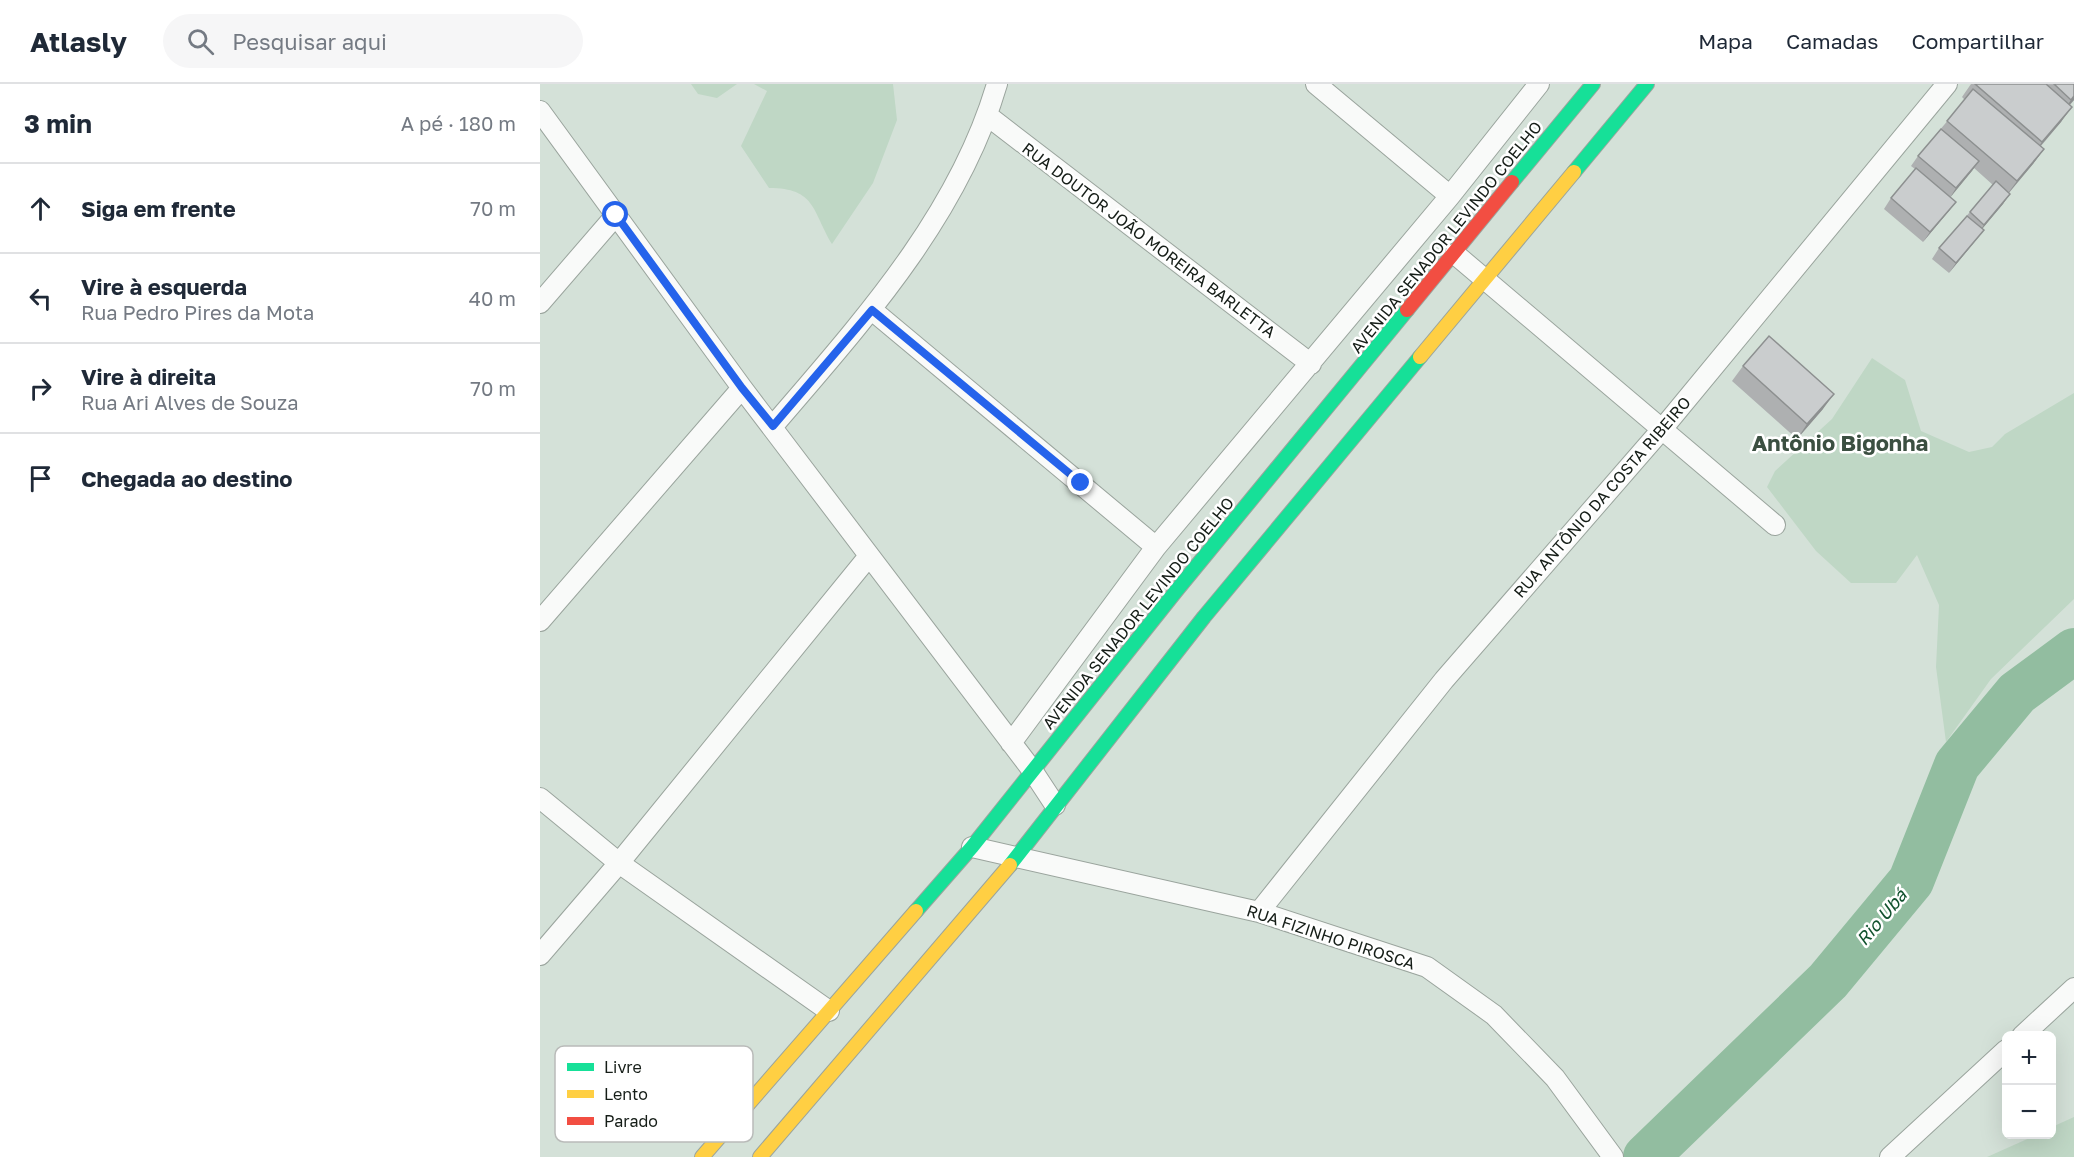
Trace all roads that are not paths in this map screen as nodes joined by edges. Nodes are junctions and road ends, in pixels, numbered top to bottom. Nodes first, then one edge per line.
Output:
1 (997, 84) edge
2 (1316, 84) edge
3 (1539, 84) edge
4 (1593, 84) edge
5 (1647, 84) edge
6 (1947, 84) edge
7 (540, 111) edge
8 (987, 116) junction
9 (1450, 196) junction
10 (616, 215) junction
11 (1455, 254) junction
12 (1483, 279) junction
13 (540, 303) edge
14 (872, 310) junction
15 (1311, 364) junction
16 (742, 388) junction
17 (773, 426) junction
18 (1663, 428) junction
19 (1775, 525) dead end
20 (1156, 547) junction
21 (869, 556) junction
22 (540, 621) edge
23 (1011, 743) junction
24 (1032, 770) junction
25 (540, 798) edge
26 (1055, 805) junction
27 (972, 847) junction
28 (1018, 855) junction
29 (619, 863) junction
30 (1259, 912) junction
31 (540, 955) edge
32 (2074, 988) edge
33 (829, 1011) junction
34 (2026, 1031) edge
35 (2002, 1055) edge
36 (753, 1098) edge
37 (715, 1142) edge
38 (1611, 1153) edge
39 (702, 1157) edge
40 (760, 1157) edge
41 (1890, 1157) edge

1 - 8 street
2 - 9 street
3 - 9 street
4 - 11 street, AVENIDA SENADOR LEVINDO COELHO
5 - 12 street
6 - 18 street, RUA ANTÔNIO DA COSTA RIBEIRO
7 - 10 street
8 - 14 street
8 - 15 street, RUA DOUTOR JOÃO MOREIRA BARLETTA
9 - 15 street
10 - 13 street
10 - 16 street
11 - 12 street
11 - 24 street, AVENIDA SENADOR LEVINDO COELHO
12 - 18 street
12 - 26 street
14 - 17 street
14 - 20 street
15 - 20 street
16 - 17 street
16 - 22 street
17 - 21 street
18 - 19 street
18 - 30 street, RUA ANTÔNIO DA COSTA RIBEIRO
20 - 23 street
21 - 23 street
21 - 29 street
23 - 24 street
24 - 26 street
24 - 27 street, AVENIDA SENADOR LEVINDO COELHO
25 - 29 street
26 - 28 street
27 - 28 street, RUA FIZINHO PIROSCA
27 - 33 street, AVENIDA SENADOR LEVINDO COELHO
28 - 30 street, RUA FIZINHO PIROSCA
28 - 40 street
29 - 31 street
29 - 33 street
30 - 38 street, RUA FIZINHO PIROSCA
32 - 34 street
33 - 36 street, AVENIDA SENADOR LEVINDO COELHO
35 - 41 street
37 - 39 street, AVENIDA SENADOR LEVINDO COELHO

